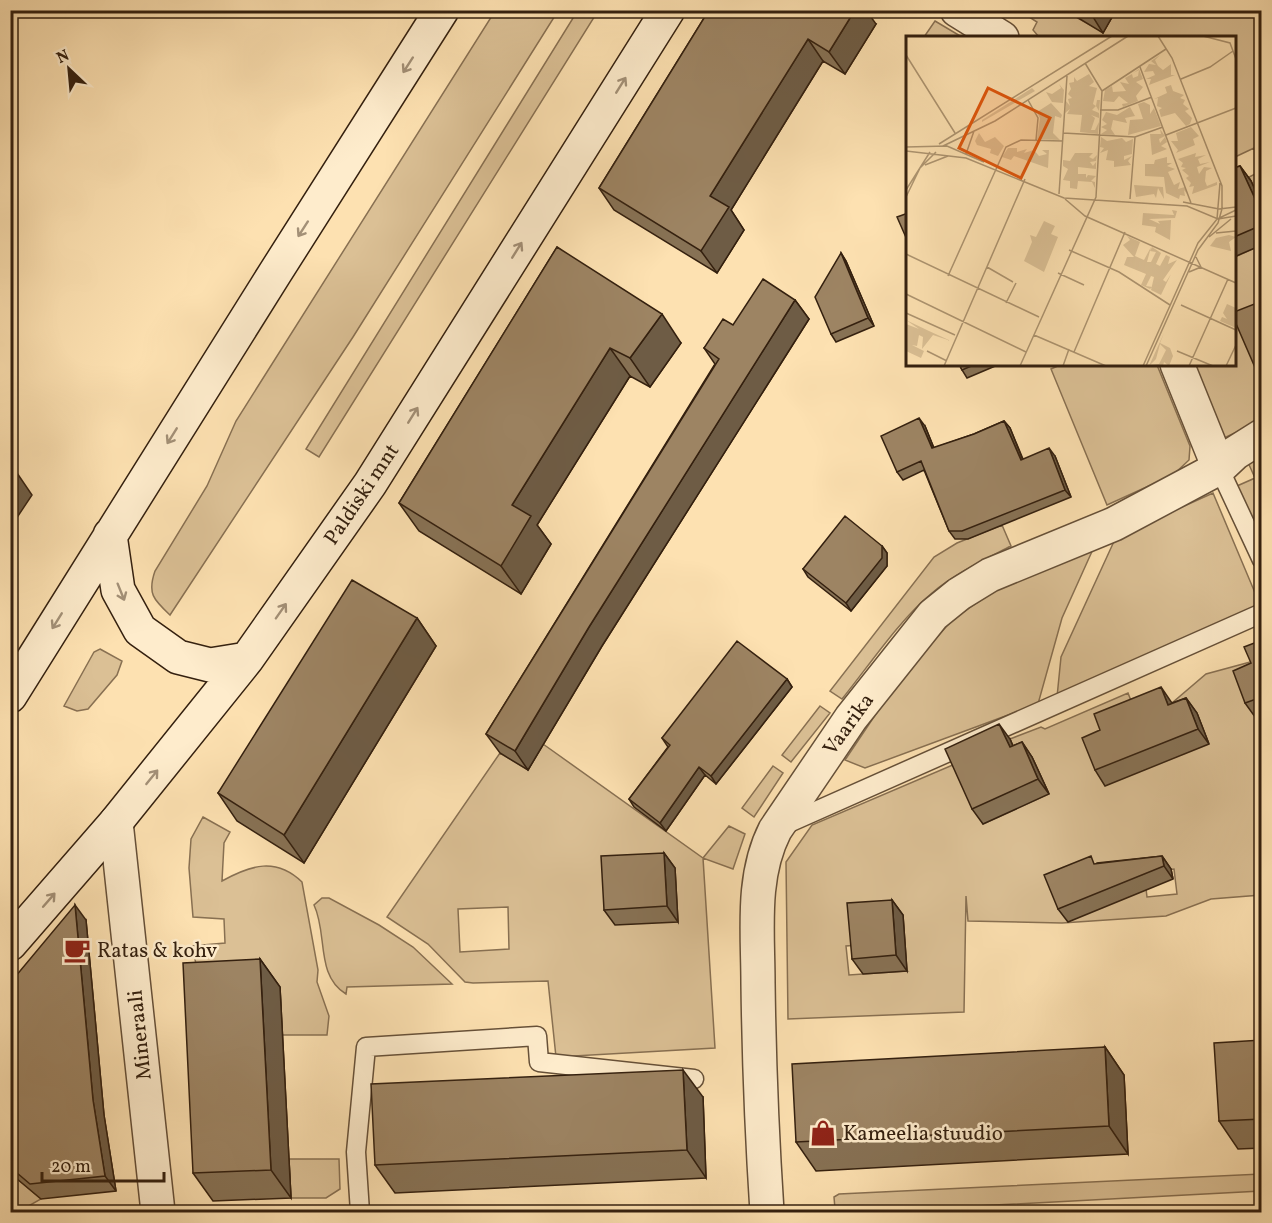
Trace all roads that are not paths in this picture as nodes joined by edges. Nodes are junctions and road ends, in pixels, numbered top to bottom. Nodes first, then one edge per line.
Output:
1 (668, 10) edge
2 (957, 10) edge
3 (440, 12) edge
4 (999, 36) edge
5 (1178, 366) edge
6 (1258, 437) edge
7 (1219, 468) junction
8 (110, 535) junction
9 (1262, 560) edge
10 (1262, 613) edge
11 (247, 659) junction
12 (10, 696) edge
13 (116, 822) junction
14 (775, 830) junction
15 (10, 944) edge
16 (694, 1079) dead end
17 (158, 1212) edge
18 (360, 1212) edge
19 (767, 1212) edge

11 -> 1 main road, Paldiski mnt
2 - 4 main road
3 -> 8 main road
5 - 7 main road
6 - 7 main road, Vaarika
7 - 9 lane
7 - 14 main road, Vaarika
8 -> 11 main road
8 -> 12 main road
10 - 14 lane
13 -> 11 main road, Paldiski mnt
15 -> 13 main road, Paldiski mnt
13 - 17 main road, Mineraali
14 - 19 main road, Vaarika
16 - 18 lane

